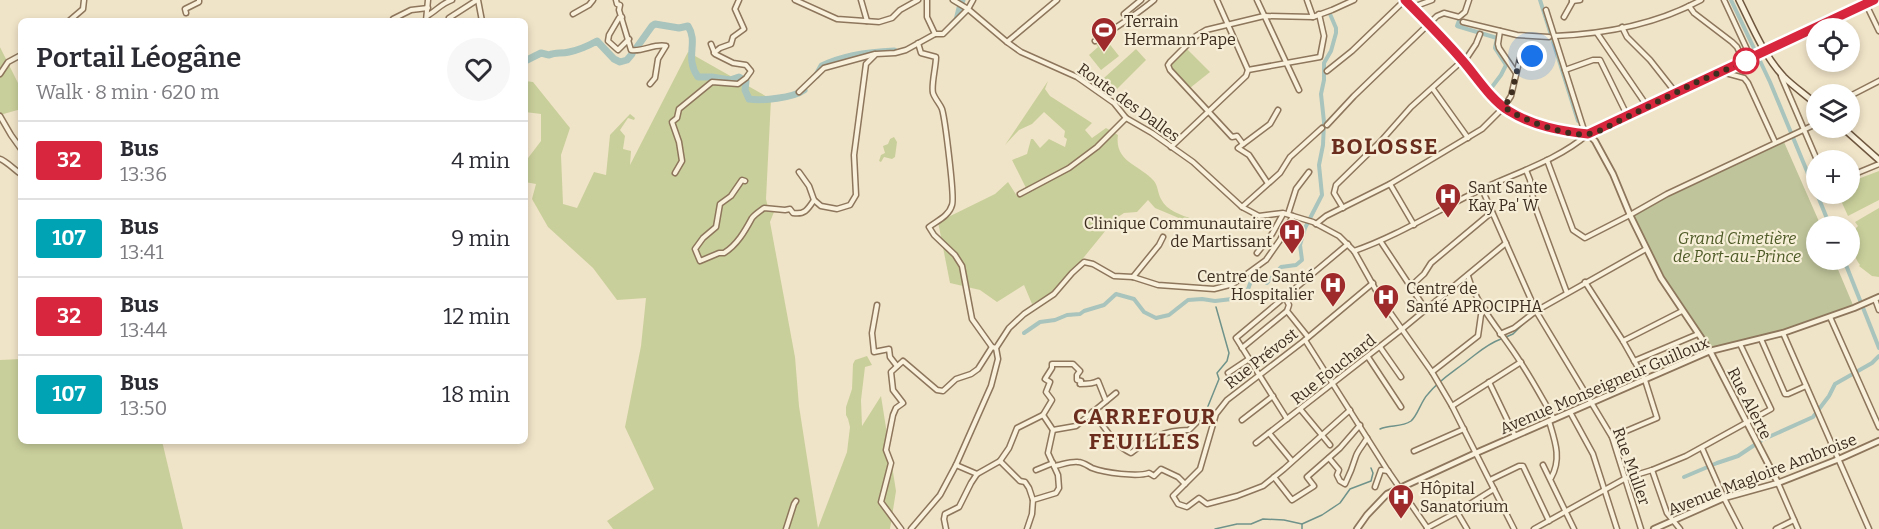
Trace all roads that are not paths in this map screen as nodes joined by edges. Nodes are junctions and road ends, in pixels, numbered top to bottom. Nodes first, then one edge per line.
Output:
1 (84, 0) edge
2 (199, 0) edge
3 (428, 0) edge
4 (452, 0) edge
5 (477, 0) edge
6 (592, 0) edge
7 (616, 0) edge
8 (739, 0) edge
9 (795, 0) edge
10 (861, 0) edge
11 (918, 0) edge
12 (927, 0) edge
13 (953, 0) edge
14 (973, 0) edge
15 (1057, 0) edge
16 (1141, 0) edge
17 (1154, 0) edge
18 (1217, 0) edge
19 (1257, 0) edge
20 (1307, 0) edge
21 (1354, 0) edge
22 (1405, 0) edge
23 (1432, 0) edge
24 (1469, 0) edge
25 (1580, 0) edge
26 (1701, 0) edge
27 (1724, 0) edge
28 (1739, 0) edge
29 (1874, 0) edge
30 (442, 1) edge
31 (1572, 1) edge
32 (1865, 2) edge
33 (1689, 6) junction
34 (1412, 7) junction
35 (428, 8) junction
36 (968, 9) junction
37 (1546, 10) dead end
38 (186, 13) dead end
39 (573, 14) dead end
40 (1124, 14) dead end
41 (1319, 15) junction
42 (1264, 16) junction
43 (1313, 16) junction
44 (622, 17) junction
45 (1564, 17) dead end
46 (72, 18) edge
47 (395, 18) edge
48 (427, 18) edge
49 (449, 18) dead end
50 (481, 18) edge
51 (867, 21) junction
52 (1463, 22) dead end
53 (1227, 24) junction
54 (1430, 24) junction
55 (1622, 27) junction
56 (1879, 31) edge
57 (1500, 32) junction
58 (1597, 33) junction
59 (935, 34) junction
60 (1480, 34) dead end
61 (1555, 36) junction
62 (1549, 37) dead end
63 (629, 39) junction
64 (1095, 41) dead end
65 (1007, 42) junction
66 (918, 43) junction
67 (711, 44) dead end
68 (714, 53) junction
69 (1764, 53) junction
70 (876, 54) junction
71 (1532, 56) dead end
72 (18, 57) edge
73 (1752, 58) junction
74 (1463, 61) junction
75 (1286, 62) junction
76 (1744, 62) junction
77 (1777, 67) junction
78 (1248, 70) junction
79 (1565, 70) junction
80 (1327, 71) dead end
81 (1722, 72) junction
82 (1517, 73) junction
83 (0, 74) edge
84 (1879, 81) edge
85 (650, 84) dead end
86 (1432, 89) junction
87 (1299, 90) dead end
88 (1860, 91) edge
89 (799, 92) dead end
90 (1676, 93) junction
91 (1806, 95) edge
92 (1648, 106) junction
93 (1504, 107) junction
94 (1278, 110) dead end
95 (1208, 111) junction
96 (0, 116) edge
97 (1628, 116) junction
98 (1126, 118) junction
99 (1806, 129) edge
100 (1803, 130) junction
101 (1588, 134) junction
102 (1468, 138) junction
103 (1854, 138) edge
104 (1776, 142) junction
105 (1243, 144) junction
106 (18, 145) edge
107 (1172, 147) junction
108 (1812, 150) edge
109 (0, 159) edge
110 (1547, 160) junction
111 (1879, 162) edge
112 (1526, 170) junction
113 (1860, 171) edge
114 (18, 172) edge
115 (799, 172) dead end
116 (1309, 172) dead end
117 (675, 173) dead end
118 (745, 181) dead end
119 (1267, 182) junction
120 (1390, 184) junction
121 (1482, 189) junction
122 (1020, 194) dead end
123 (814, 200) junction
124 (1242, 207) junction
125 (1343, 208) junction
126 (1492, 212) junction
127 (1285, 214) junction
128 (1630, 215) junction
129 (1293, 216) junction
130 (1315, 223) junction
131 (1414, 225) junction
132 (1163, 237) dead end
133 (1381, 242) junction
134 (1506, 243) junction
135 (1348, 244) junction
136 (1646, 249) junction
137 (1354, 251) junction
138 (1257, 253) dead end
139 (1468, 276) junction
140 (1133, 277) junction
141 (1585, 282) junction
142 (1373, 283) junction
143 (1411, 286) junction
144 (1567, 293) junction
145 (1285, 297) junction
146 (1877, 298) edge
147 (878, 305) dead end
148 (1485, 309) junction
149 (1426, 310) junction
150 (1536, 310) junction
151 (1879, 310) edge
152 (1287, 311) junction
153 (1682, 311) junction
154 (1830, 317) junction
155 (1401, 330) junction
156 (1783, 333) junction
157 (1500, 334) junction
158 (1698, 334) junction
159 (1306, 338) junction
160 (1761, 339) junction
161 (1623, 341) junction
162 (1740, 343) junction
163 (994, 347) junction
164 (1380, 347) junction
165 (1242, 348) junction
166 (1710, 351) junction
167 (1368, 357) junction
168 (1249, 359) junction
169 (1634, 361) junction
170 (1521, 362) junction
171 (897, 366) junction
172 (1228, 374) dead end
173 (1432, 374) junction
174 (1259, 375) junction
175 (1401, 377) dead end
176 (1645, 380) junction
177 (1489, 382) junction
178 (1332, 383) junction
179 (1806, 386) junction
180 (1116, 393) dead end
181 (1273, 396) junction
182 (1106, 401) junction
183 (1591, 402) junction
184 (1401, 406) dead end
185 (1452, 406) junction
186 (1301, 410) junction
187 (1350, 410) junction
188 (1092, 412) junction
189 (1570, 412) junction
190 (1043, 415) junction
191 (1287, 419) junction
192 (1242, 420) dead end
193 (1552, 420) junction
194 (1197, 422) dead end
195 (1747, 423) junction
196 (1360, 425) junction
197 (1879, 428) edge
198 (1464, 429) junction
199 (1053, 430) junction
200 (1269, 433) junction
201 (1322, 436) junction
202 (1515, 436) junction
203 (1612, 437) junction
204 (1367, 438) junction
205 (1879, 441) edge
206 (1256, 443) dead end
207 (1330, 445) dead end
208 (1702, 448) junction
209 (1414, 452) dead end
210 (1476, 453) junction
211 (1329, 458) junction
212 (1839, 459) junction
213 (999, 461) junction
214 (1292, 462) junction
215 (956, 465) junction
216 (1054, 465) junction
217 (1544, 465) dead end
218 (1036, 470) dead end
219 (1652, 470) junction
220 (1389, 471) junction
221 (977, 474) junction
222 (1274, 477) junction
223 (1626, 478) junction
224 (1551, 479) junction
225 (1490, 480) junction
226 (1778, 483) junction
227 (1185, 484) junction
228 (1376, 487) dead end
229 (1401, 488) junction
230 (1494, 489) junction
231 (1604, 489) junction
232 (1724, 498) junction
233 (1033, 500) junction
234 (796, 501) dead end
235 (1457, 512) junction
236 (1566, 512) junction
237 (1794, 519) junction
238 (1672, 521) junction
239 (1549, 522) junction
240 (1427, 528) edge
241 (1640, 528) edge
242 (786, 529) edge
243 (901, 529) edge
244 (911, 529) edge
245 (946, 529) edge
246 (1027, 529) edge
247 (1357, 529) edge
248 (1467, 529) edge
249 (1514, 529) edge
250 (1534, 529) edge
251 (1574, 529) edge
252 (1617, 529) edge
253 (1653, 529) edge
254 (1680, 529) edge
255 (1739, 529) edge
256 (1776, 529) edge
257 (1798, 529) edge
258 (1869, 529) edge

1 - 46 street
2 - 38 street
3 - 35 street
4 - 30 street
5 - 49 street
5 - 50 street
6 - 39 street
7 - 44 street
8 - 68 street
9 - 51 street
10 - 51 street
11 - 51 street
12 - 59 street
13 - 36 street, Route des Dalles
14 - 36 street
15 - 65 street
16 - 40 street
17 - 64 street
18 - 53 street
19 - 42 street
20 - 43 street
21 - 41 street
22 - 34 main road
22 - 80 street
23 - 34 street
24 - 54 street
25 - 31 street
26 - 33 street
27 - 73 street
28 - 69 main road
29 - 32 main road
30 - 48 street
31 - 45 street
32 - 56 street
32 - 69 main road
33 - 55 street
33 - 76 street
34 - 54 main road
35 - 47 street
35 - 48 street
36 - 59 street
36 - 65 street, Route des Dalles
37 - 61 street
41 - 43 street
41 - 75 street
42 - 43 street
42 - 53 street
42 - 75 street
44 - 63 street
44 - 63 street
52 - 57 street
53 - 78 street
53 - 95 street
54 - 74 main road
54 - 119 street
55 - 58 street
55 - 90 street
57 - 62 street
57 - 82 street
58 - 61 street
58 - 92 street
59 - 66 street
60 - 74 street
61 - 79 street
63 - 85 street
65 - 98 street, Route des Dalles
66 - 70 street
66 - 163 street
67 - 68 street
68 - 117 street
69 - 73 main road
69 - 77 main road
70 - 89 street
70 - 123 street
71 - 82 street
72 - 83 street
73 - 76 main road
74 - 86 street
74 - 93 main road
75 - 78 street
75 - 87 street
76 - 81 main road
77 - 91 main road
77 - 100 street
78 - 95 street
79 - 97 street
79 - 101 street
81 - 90 main road
81 - 104 street
82 - 93 street
84 - 88 street
86 - 102 street
86 - 125 street
90 - 92 main road
92 - 97 main road
93 - 101 main road
93 - 102 street
94 - 105 street
95 - 105 street
95 - 107 street
96 - 106 street
97 - 101 main road
98 - 107 street, Route des Dalles
98 - 122 street
99 - 100 street
100 - 104 street
100 - 108 street
101 - 110 street
101 - 128 street, Rue Alerte
102 - 120 street
103 - 111 main road
104 - 128 street
105 - 119 street
107 - 124 street, Route des Dalles
109 - 114 street
110 - 112 street
110 - 128 street
111 - 113 street
112 - 121 street
112 - 144 street
115 - 123 street
116 - 127 street
118 - 123 street
119 - 124 street
120 - 125 street
120 - 131 street
121 - 126 street, Rue Muller
121 - 131 street
124 - 127 street, Route des Dalles
125 - 130 street
126 - 134 street, Rue Muller
126 - 143 street
127 - 129 street, Route des Dalles
127 - 138 street
128 - 136 street, Rue Alerte
129 - 130 street, Route des Dalles
129 - 140 street
130 - 135 street, Route des Dalles
131 - 133 street
132 - 140 street
133 - 137 street
133 - 143 street
134 - 139 street, Rue Fouchard
134 - 150 street, Rue Muller
135 - 137 street, Route des Dalles
135 - 145 street
136 - 141 street
136 - 153 street, Rue Alerte
137 - 142 street, Route des Dalles
139 - 148 street
139 - 149 street, Rue Fouchard
140 - 163 street
141 - 144 street
141 - 161 street
142 - 155 street, Route des Dalles
142 - 159 street, Rue Prévost
143 - 149 street
144 - 150 street
145 - 152 street
145 - 165 street
146 - 151 street
146 - 154 street, Avenue Monseigneur Guilloux
147 - 171 street
148 - 157 street
148 - 173 street
149 - 155 street, Rue Fouchard
150 - 157 street
150 - 183 street, Rue Muller
152 - 159 street
152 - 165 street
153 - 158 street, Rue Alerte
153 - 161 street
154 - 156 street, Avenue Monseigneur Guilloux
154 - 197 street
155 - 164 street, Rue Fouchard
155 - 173 street, Route des Dalles
156 - 160 street, Avenue Monseigneur Guilloux
156 - 179 street
157 - 170 street
158 - 166 street, Rue Alerte
158 - 169 street
159 - 174 street, Rue Prévost
159 - 178 street
160 - 162 street, Avenue Monseigneur Guilloux
160 - 179 street
161 - 169 street
162 - 166 street, Avenue Monseigneur Guilloux
162 - 195 street
163 - 171 street
163 - 215 street
164 - 167 street, Rue Fouchard
164 - 175 street
165 - 168 street
166 - 176 street, Avenue Monseigneur Guilloux
166 - 195 street, Rue Alerte
167 - 178 street, Rue Fouchard
167 - 184 street
168 - 172 street
168 - 174 street
169 - 176 street
170 - 177 street
170 - 193 street
171 - 243 street
173 - 185 street, Route des Dalles
174 - 181 street
174 - 227 street, Rue Prévost
176 - 183 street, Avenue Monseigneur Guilloux
176 - 203 street
177 - 185 street
177 - 202 street
178 - 186 street, Rue Fouchard
178 - 187 street
179 - 212 street
180 - 182 street
181 - 191 street
181 - 192 street
182 - 188 street
182 - 190 street
183 - 189 street, Avenue Monseigneur Guilloux
183 - 203 street, Rue Muller
185 - 198 street, Route des Dalles
186 - 191 street, Rue Fouchard
186 - 201 street
187 - 196 street
187 - 201 street
188 - 194 street
188 - 199 street
189 - 193 street, Avenue Monseigneur Guilloux
189 - 231 street
190 - 199 street
190 - 213 street
191 - 200 street, Rue Fouchard
193 - 202 street, Avenue Monseigneur Guilloux
193 - 224 street
195 - 208 street
195 - 226 street, Rue Alerte
196 - 204 street
196 - 211 street
198 - 209 street
198 - 210 street, Route des Dalles
199 - 216 street
200 - 206 street, Rue Fouchard
200 - 214 street
201 - 207 street
201 - 214 street
202 - 210 street, Avenue Monseigneur Guilloux
203 - 223 street, Rue Muller
204 - 211 street
204 - 220 street
205 - 212 street, Avenue Magloire Ambroise
208 - 219 street
208 - 232 street
210 - 225 street, Route des Dalles
210 - 229 street, Avenue Monseigneur Guilloux
211 - 222 street
212 - 226 street, Avenue Magloire Ambroise
212 - 258 street
213 - 221 street
213 - 233 street
214 - 222 street
215 - 221 street
215 - 244 street
216 - 218 street
216 - 227 street
216 - 233 street
217 - 224 street
219 - 223 street
219 - 238 street
220 - 228 street
220 - 229 street
221 - 245 street
222 - 227 street, Rue Prévost
223 - 231 street
223 - 241 street, Rue Muller
224 - 236 street
225 - 230 street, Route des Dalles
225 - 239 street
226 - 232 street, Avenue Magloire Ambroise
226 - 237 street, Rue Alerte
229 - 240 street
229 - 247 street, Avenue Monseigneur Guilloux
230 - 235 street
230 - 249 street, Route des Dalles
231 - 236 street
231 - 252 street
232 - 238 street, Avenue Magloire Ambroise
232 - 255 street
233 - 246 street
234 - 242 street
235 - 240 street
235 - 248 street
236 - 239 street
236 - 251 street
237 - 256 street
237 - 257 street, Rue Alerte
238 - 253 street, Avenue Magloire Ambroise
238 - 254 street
239 - 250 street

